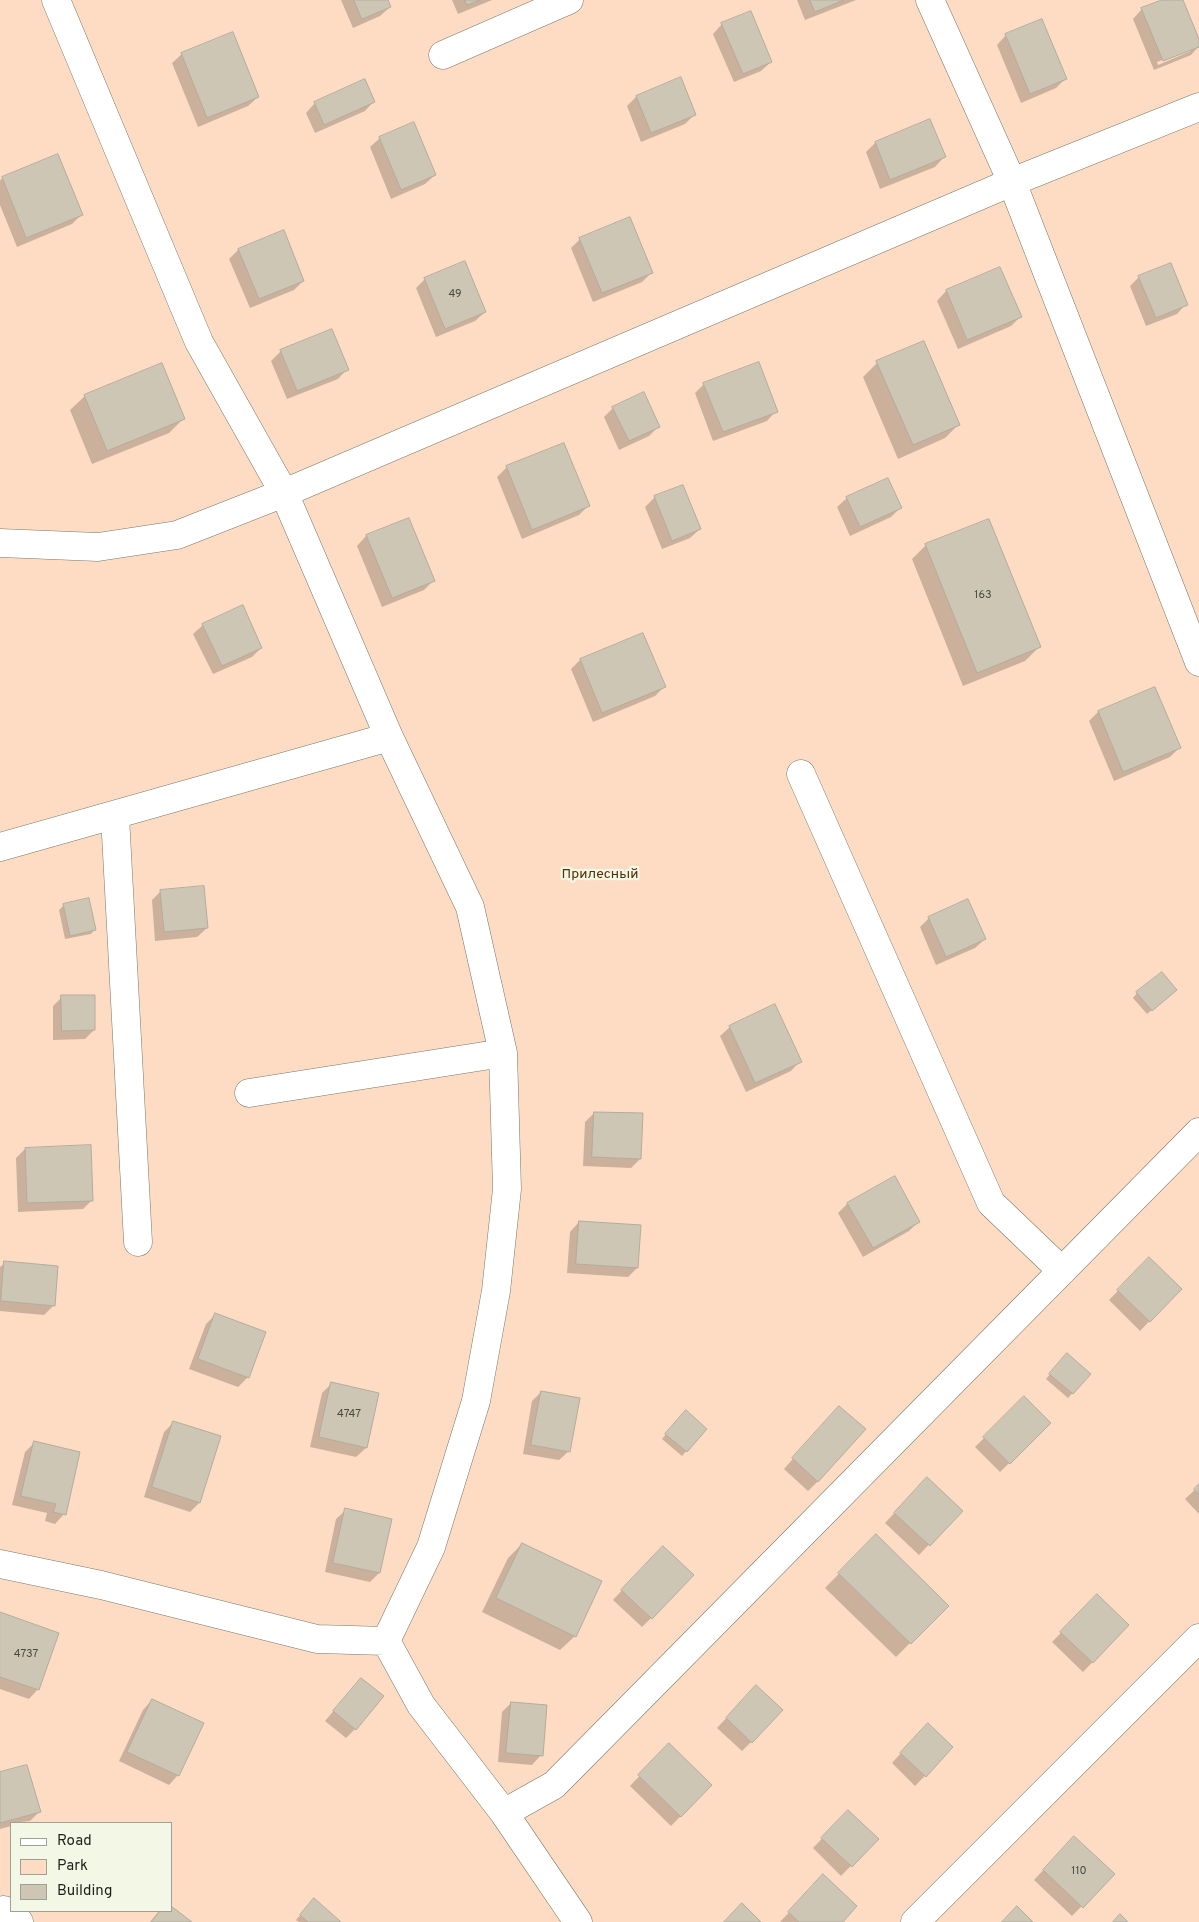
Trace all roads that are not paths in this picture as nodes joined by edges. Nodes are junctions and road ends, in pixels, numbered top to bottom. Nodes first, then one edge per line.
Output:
1 (56, 0) edge
2 (569, 0) edge
3 (930, 0) edge
4 (443, 55) dead end
5 (1199, 107) edge
6 (1012, 182) junction
7 (284, 493) junction
8 (0, 543) edge
9 (1199, 662) edge
10 (389, 737) junction
11 (802, 774) dead end
12 (115, 816) junction
13 (0, 847) edge
14 (503, 1054) junction
15 (249, 1093) dead end
16 (1199, 1132) edge
17 (138, 1242) dead end
18 (1062, 1270) junction
19 (0, 1564) edge
20 (1199, 1638) edge
21 (386, 1641) junction
22 (504, 1813) junction
23 (578, 1922) edge
24 (915, 1922) edge

1 - 7 street
2 - 4 street
3 - 6 street
5 - 6 street
6 - 7 street
6 - 9 street
7 - 8 street
7 - 10 street
10 - 12 street
10 - 14 street
11 - 18 street
12 - 13 street
12 - 17 street
14 - 15 street
14 - 21 street
16 - 18 street
18 - 22 street
19 - 21 street
20 - 24 street
21 - 22 street
22 - 23 street

